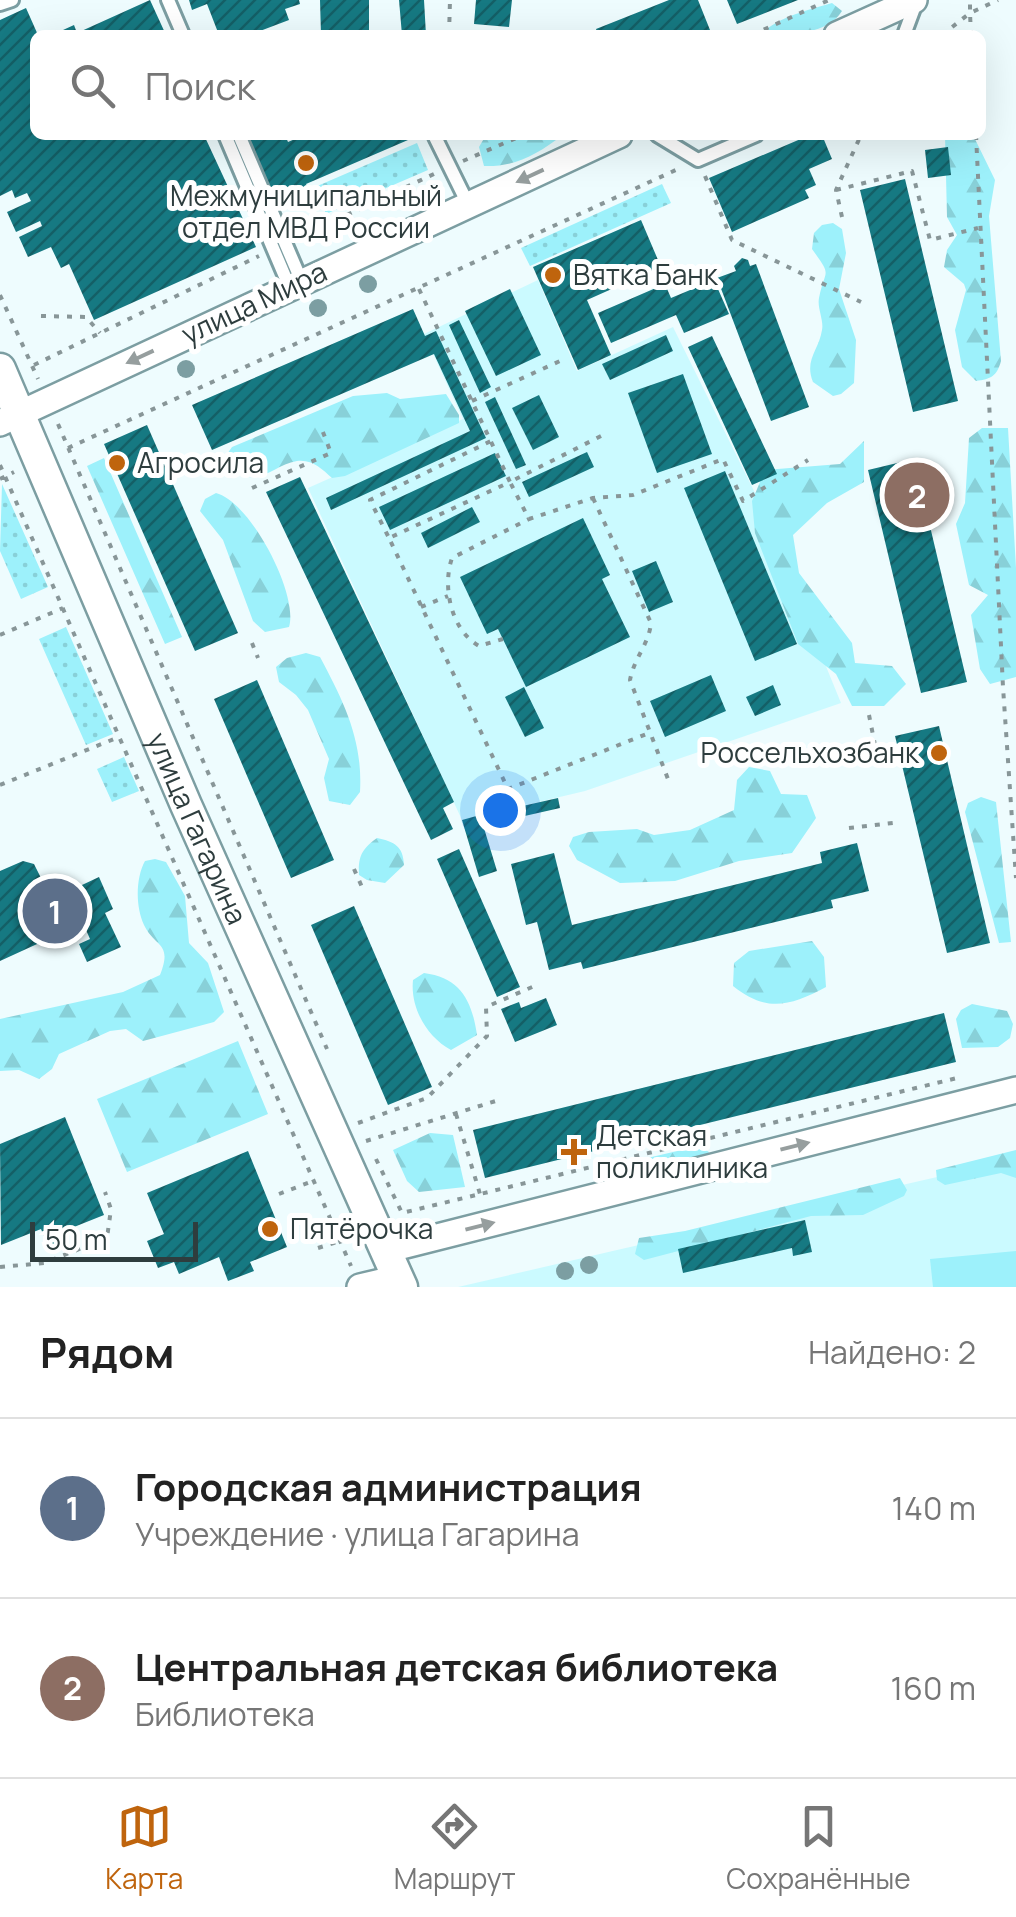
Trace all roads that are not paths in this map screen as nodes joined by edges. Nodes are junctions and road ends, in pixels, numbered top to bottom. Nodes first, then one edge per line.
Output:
1 (12, 0) edge
2 (168, 0) edge
3 (916, 0) edge
4 (0, 4) edge
5 (180, 30) edge
6 (847, 30) edge
7 (906, 30) edge
8 (227, 140) edge
9 (240, 140) edge
10 (436, 140) edge
11 (608, 140) edge
12 (664, 140) edge
13 (744, 140) edge
14 (468, 204) junction
15 (280, 246) junction
16 (295, 283) junction
17 (0, 368) edge
18 (9, 419) edge
19 (1016, 1090) edge
20 (386, 1250) junction
21 (400, 1282) edge
22 (360, 1287) edge

1 - 4 lane
2 - 5 lane
3 - 6 street
3 - 7 lane
8 - 15 lane
9 - 15 lane
10 - 14 lane
11 -> 14 street, улица Мира
12 - 13 lane
14 - 16 street, улица Мира
15 - 16 lane
16 -> 18 street, улица Мира
17 - 18 street, улица Гагарина
18 - 20 street, улица Гагарина
20 -> 19 street
20 - 21 street, улица Гагарина
21 - 22 street

